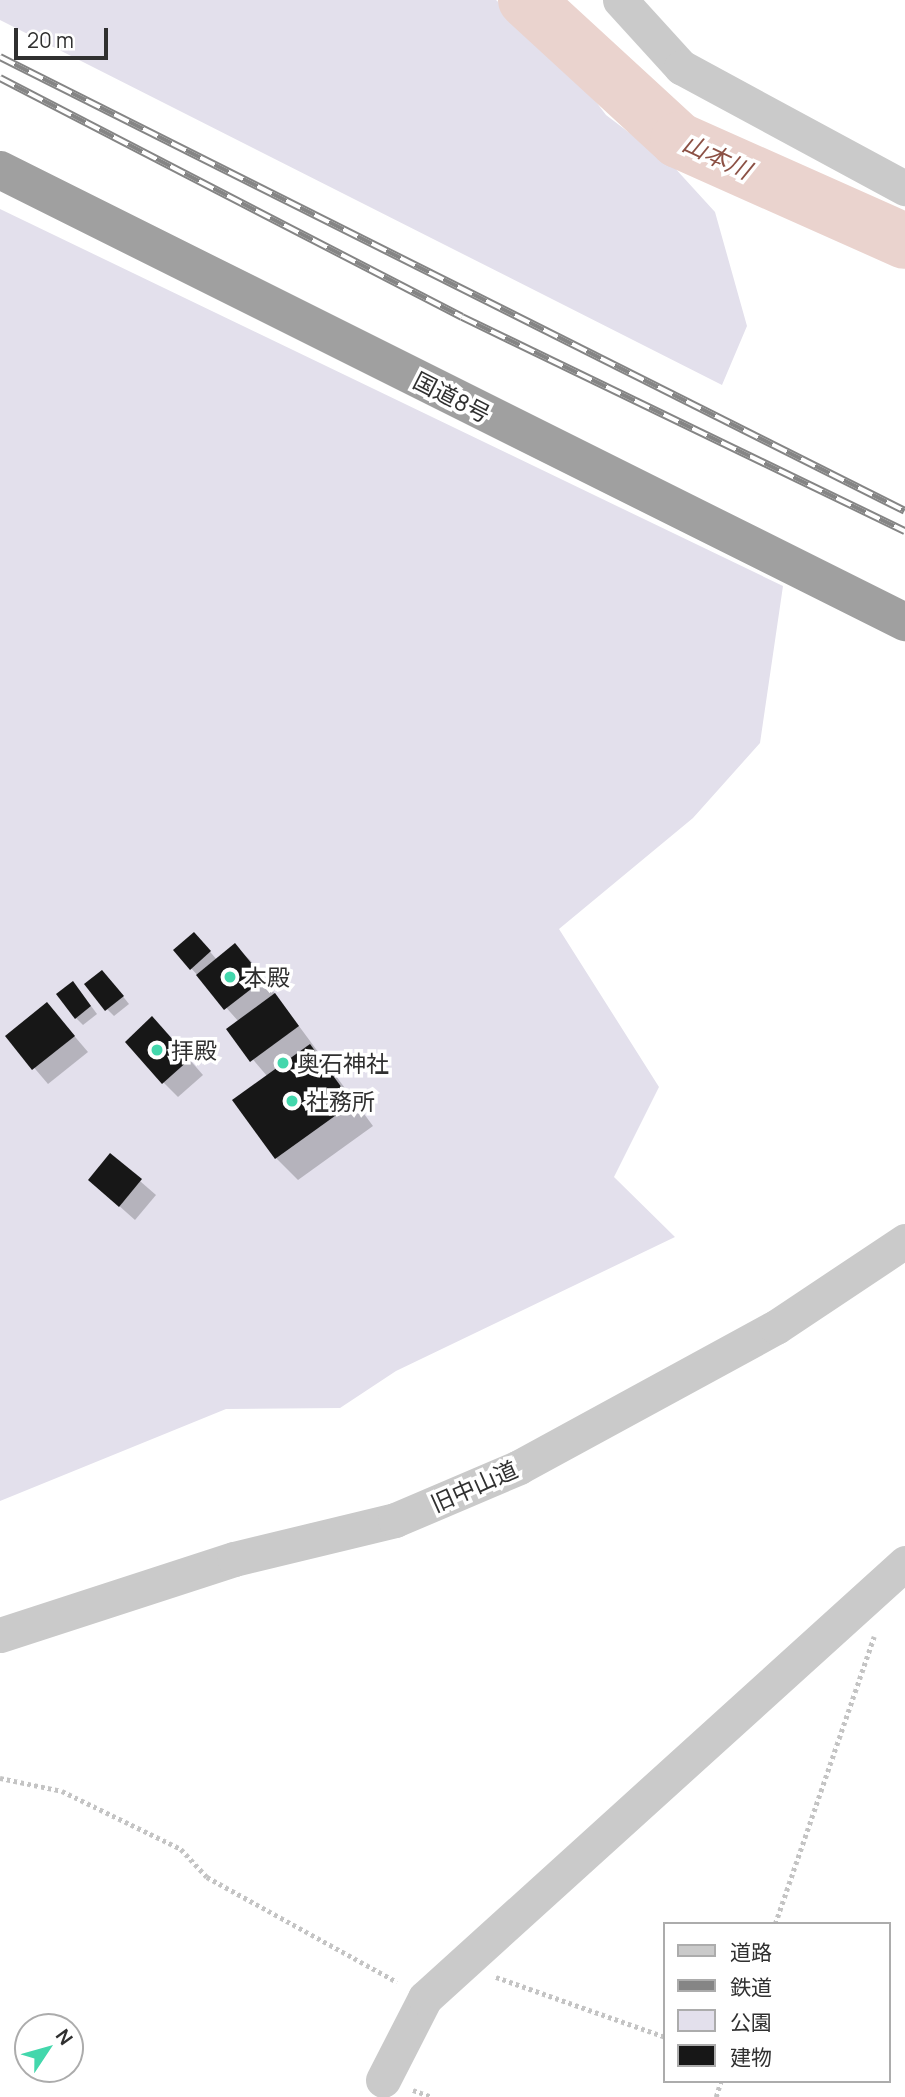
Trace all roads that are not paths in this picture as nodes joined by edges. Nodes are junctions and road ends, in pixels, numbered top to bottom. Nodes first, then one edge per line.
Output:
1 (620, 0) edge
2 (0, 170) edge
3 (905, 188) edge
4 (905, 622) edge
5 (905, 1241) edge
6 (905, 1563) edge
7 (0, 1635) edge
8 (383, 2080) dead end

1 - 3 street
2 - 4 highway, 国道8号
5 - 7 street, 旧中山道
6 - 8 street

